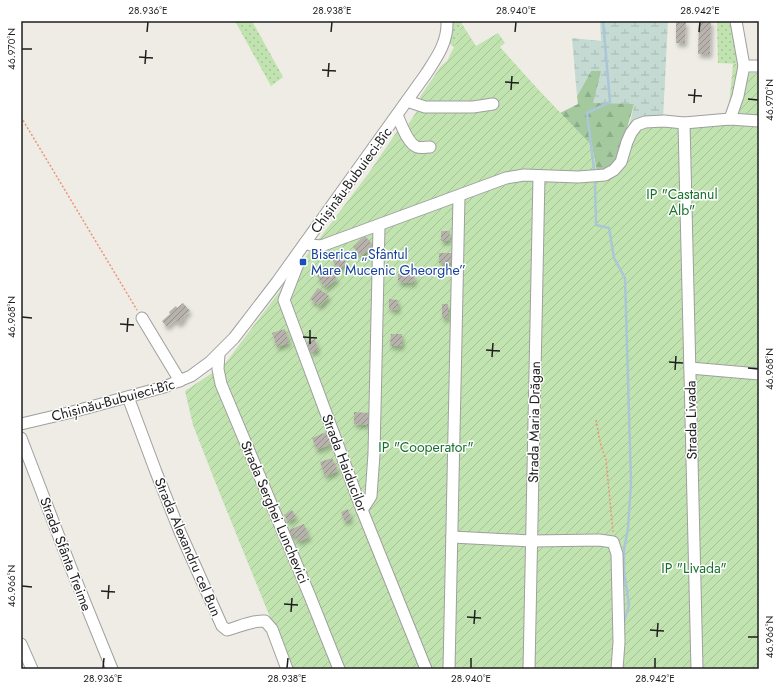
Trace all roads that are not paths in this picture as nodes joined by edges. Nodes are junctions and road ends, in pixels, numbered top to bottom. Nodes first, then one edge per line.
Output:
1 (447, 21) edge
2 (736, 21) edge
3 (744, 66) junction
4 (759, 66) edge
5 (407, 101) junction
6 (493, 104) dead end
7 (397, 115) junction
8 (730, 119) junction
9 (759, 121) edge
10 (684, 123) junction
11 (430, 147) dead end
12 (539, 176) junction
13 (459, 196) junction
14 (379, 226) junction
15 (305, 243) junction
16 (296, 256) junction
17 (142, 318) road end
18 (219, 354) junction
19 (690, 368) junction
20 (759, 374) edge
21 (180, 381) junction
22 (128, 397) junction
23 (21, 424) edge
24 (21, 438) edge
25 (362, 510) junction
26 (452, 537) junction
27 (531, 541) junction
28 (21, 644) edge
29 (32, 669) edge
30 (112, 669) edge
31 (287, 669) edge
32 (339, 669) edge
33 (426, 669) edge
34 (449, 669) edge
35 (529, 669) edge
36 (616, 669) edge
37 (697, 669) edge

1 - 5 street, Chișinău-Bubuieci-Bîc
2 - 3 street
3 - 4 street
3 - 8 street
5 - 6 street
5 - 7 street, Chișinău-Bubuieci-Bîc
7 - 11 street
7 - 15 street, Chișinău-Bubuieci-Bîc
8 - 9 street
8 - 10 street
10 - 12 street
10 - 19 street, Strada Livada
12 - 13 street
12 - 27 street, Strada Maria Drăgan
13 - 14 street
13 - 26 street
14 - 15 street
14 - 25 street
15 - 16 street, Chișinău-Bubuieci-Bîc
16 - 18 street, Chișinău-Bubuieci-Bîc
16 - 25 street, Strada Haiducilor
17 - 21 street
18 - 21 street, Chișinău-Bubuieci-Bîc
18 - 32 street, Strada Serghei Lunchevici
19 - 20 street
19 - 37 street, Strada Livada
21 - 22 street, Chișinău-Bubuieci-Bîc
22 - 23 street, Chișinău-Bubuieci-Bîc
22 - 31 street, Strada Alexandru cel Bun
24 - 30 street, Strada Sfânta Treime
25 - 33 street, Strada Haiducilor
26 - 27 street
26 - 34 street
27 - 35 street, Strada Maria Drăgan
27 - 36 street
28 - 29 street

